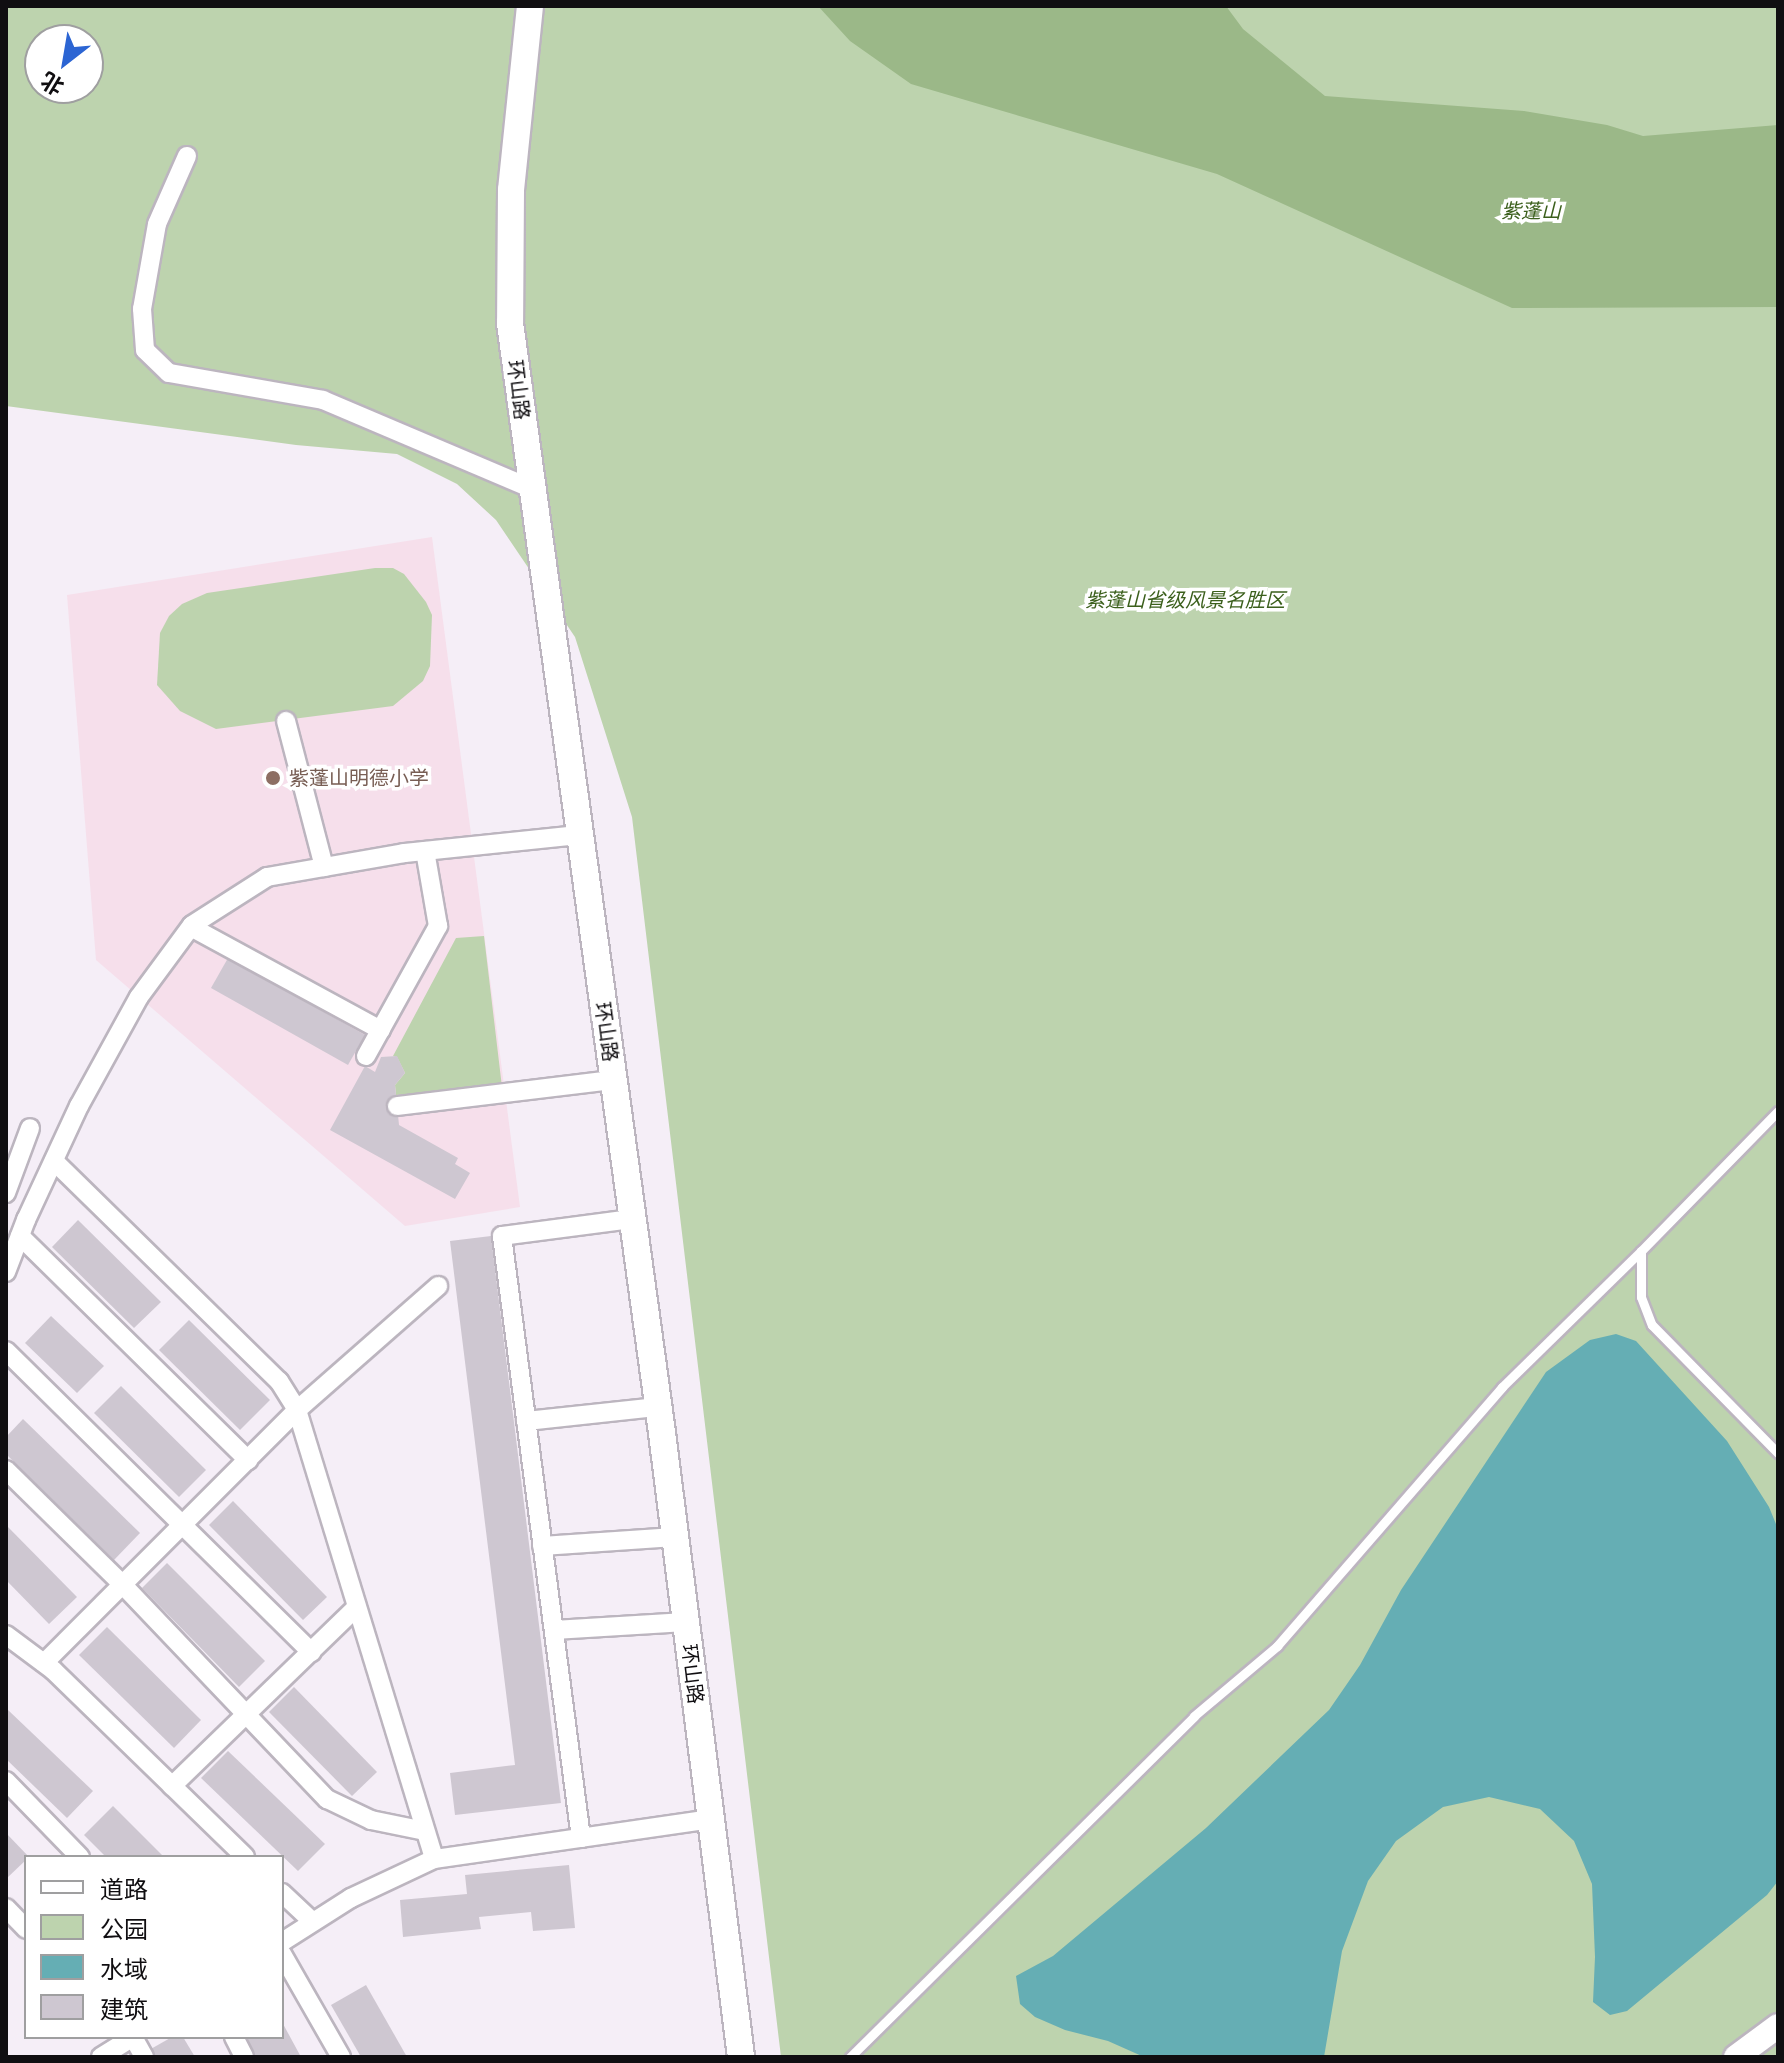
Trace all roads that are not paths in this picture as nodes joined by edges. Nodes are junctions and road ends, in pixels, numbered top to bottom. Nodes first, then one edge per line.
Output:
1 (530, 6) edge
2 (187, 156) dead end
3 (530, 488) junction
4 (286, 721) dead end
5 (579, 835) junction
6 (425, 851) junction
7 (324, 867) junction
8 (191, 927) junction
9 (381, 1030) junction
10 (366, 1056) dead end
11 (613, 1080) junction
12 (397, 1106) dead end
13 (1778, 1111) edge
14 (30, 1128) dead end
15 (54, 1161) junction
16 (6, 1193) edge
17 (632, 1219) junction
18 (20, 1236) junction
19 (1641, 1251) junction
20 (6, 1272) edge
21 (438, 1286) dead end
22 (6, 1351) edge
23 (658, 1407) junction
24 (297, 1410) junction
25 (526, 1421) junction
26 (1778, 1453) edge
27 (248, 1460) junction
28 (6, 1470) edge
29 (183, 1524) junction
30 (675, 1537) junction
31 (542, 1546) junction
32 (123, 1585) junction
33 (357, 1607) junction
34 (686, 1622) junction
35 (554, 1630) junction
36 (6, 1635) edge
37 (311, 1652) junction
38 (44, 1663) junction
39 (247, 1713) junction
40 (6, 1781) edge
41 (172, 1786) junction
42 (711, 1819) junction
43 (425, 1831) junction
44 (581, 1838) junction
45 (78, 1855) edge
46 (243, 1855) edge
47 (434, 1859) junction
48 (284, 1895) edge
49 (6, 1908) edge
50 (313, 1922) junction
51 (24, 1927) edge
52 (284, 1941) edge
53 (284, 1957) edge
54 (1778, 2026) edge
55 (130, 2039) edge
56 (134, 2039) edge
57 (235, 2039) edge
58 (101, 2057) edge
59 (144, 2057) edge
60 (244, 2057) edge
61 (341, 2057) edge
62 (741, 2057) edge
63 (850, 2057) edge
64 (1736, 2057) edge

1 - 3 main road, 环山路
2 - 3 street
3 - 5 main road, 环山路
4 - 7 street
5 - 6 street
5 - 11 main road, 环山路
6 - 7 street
6 - 9 street
7 - 8 street
8 - 9 street
8 - 15 street
9 - 10 street
11 - 12 street
11 - 17 main road, 环山路
13 - 19 lane
14 - 16 street
15 - 18 street
15 - 24 street
17 - 23 main road, 环山路
17 - 25 street
18 - 20 street
18 - 27 street
19 - 26 lane
19 - 63 lane
21 - 24 street
22 - 29 street
23 - 25 street
23 - 30 main road, 环山路
24 - 27 street
24 - 33 street
25 - 31 street
27 - 29 street
28 - 32 street
29 - 32 street
29 - 37 street
30 - 31 street
30 - 34 main road, 环山路
31 - 35 street
32 - 38 street
32 - 39 street
33 - 37 street
33 - 43 street
34 - 35 street
34 - 42 main road, 环山路
35 - 44 street
36 - 38 street
37 - 39 street
38 - 41 street
39 - 41 street
39 - 43 street
40 - 45 street
41 - 46 street
42 - 44 street
42 - 62 main road, 环山路
43 - 47 street
44 - 47 street
47 - 50 street
48 - 50 street
49 - 51 street
50 - 52 street
53 - 61 street
54 - 64 street
55 - 58 street
56 - 59 street
57 - 60 street

